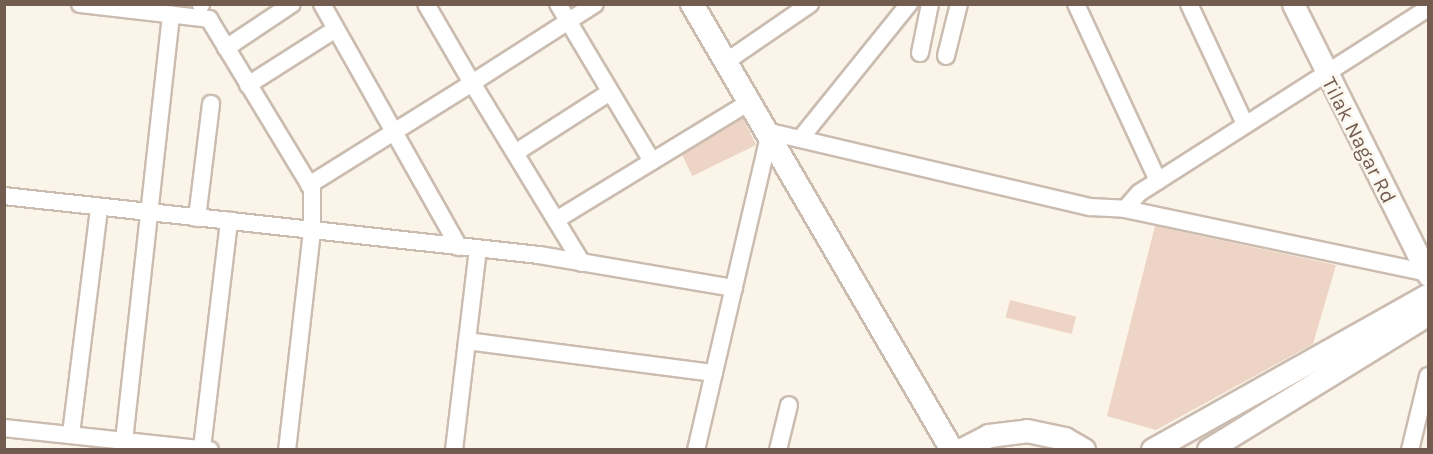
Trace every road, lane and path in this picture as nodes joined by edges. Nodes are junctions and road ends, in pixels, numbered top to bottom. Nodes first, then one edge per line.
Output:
1 (80, 4) edge
2 (292, 4) edge
3 (322, 4) edge
4 (426, 4) edge
5 (558, 4) edge
6 (595, 4) edge
7 (693, 4) edge
8 (810, 4) edge
9 (909, 4) edge
10 (930, 4) edge
11 (959, 4) edge
12 (1076, 4) edge
13 (1189, 4) edge
14 (1293, 4) edge
15 (203, 8) edge
16 (1422, 8) edge
17 (171, 15) junction
18 (567, 22) junction
19 (336, 29) junction
20 (226, 48) junction
21 (920, 53) dead end
22 (946, 56) dead end
23 (727, 61) junction
24 (1325, 75) junction
25 (472, 83) junction
26 (248, 85) junction
27 (610, 92) junction
28 (751, 101) junction
29 (211, 104) dead end
30 (1245, 124) junction
31 (396, 130) junction
32 (770, 132) junction
33 (800, 139) junction
34 (515, 153) junction
35 (652, 161) junction
36 (1158, 181) junction
37 (309, 185) junction
38 (4, 196) edge
39 (99, 208) junction
40 (1125, 209) junction
41 (149, 214) junction
42 (197, 218) junction
43 (556, 220) junction
44 (229, 221) junction
45 (312, 231) junction
46 (459, 247) junction
47 (478, 249) junction
48 (582, 263) junction
49 (734, 288) junction
50 (1428, 293) edge
51 (467, 341) junction
52 (714, 374) junction
53 (1428, 376) edge
54 (789, 405) dead end
55 (4, 428) edge
56 (71, 434) junction
57 (118, 443) edge
58 (181, 448) edge
59 (206, 449) edge
60 (287, 450) edge
61 (454, 450) edge
62 (696, 450) edge
63 (778, 450) edge
64 (952, 450) edge
65 (962, 450) edge
66 (1084, 450) edge
67 (1153, 450) edge
68 (1209, 450) edge
69 (1410, 450) edge

1 - 17 street
2 - 20 street
3 - 19 street
4 - 25 street
5 - 18 street
6 - 18 street
7 - 23 main road
8 - 23 street
9 - 33 street
10 - 21 street
11 - 22 street
12 - 36 street
13 - 30 street
14 - 24 street, Tilak Nagar Rd
15 - 17 street
15 - 20 street
16 - 24 street
17 - 41 street
18 - 25 street
18 - 27 street
19 - 26 street
19 - 31 street
20 - 26 street
23 - 28 main road
24 - 30 street
24 - 50 street, Tilak Nagar Rd
25 - 31 street
25 - 34 street
26 - 37 street
27 - 34 street
27 - 35 street
28 - 32 main road
28 - 35 street
29 - 42 street
30 - 36 street
31 - 37 street
31 - 46 street
32 - 33 street
32 - 49 street
32 - 64 main road
33 - 40 street
34 - 43 street
35 - 43 street
36 - 40 street
37 - 45 street
38 - 39 street
39 - 41 street
39 - 56 street
40 - 50 street
41 - 42 street
41 - 57 street
42 - 44 street
43 - 48 street
44 - 45 street
44 - 59 street
45 - 46 street
45 - 60 street
46 - 47 street
47 - 48 street
47 - 51 street
48 - 49 street
49 - 52 street
50 - 67 main road
50 - 68 main road
51 - 52 street
51 - 61 street
52 - 62 street
53 - 69 street
54 - 63 street
55 - 56 street
56 - 57 street
57 - 58 street
58 - 59 street
65 - 66 main road

